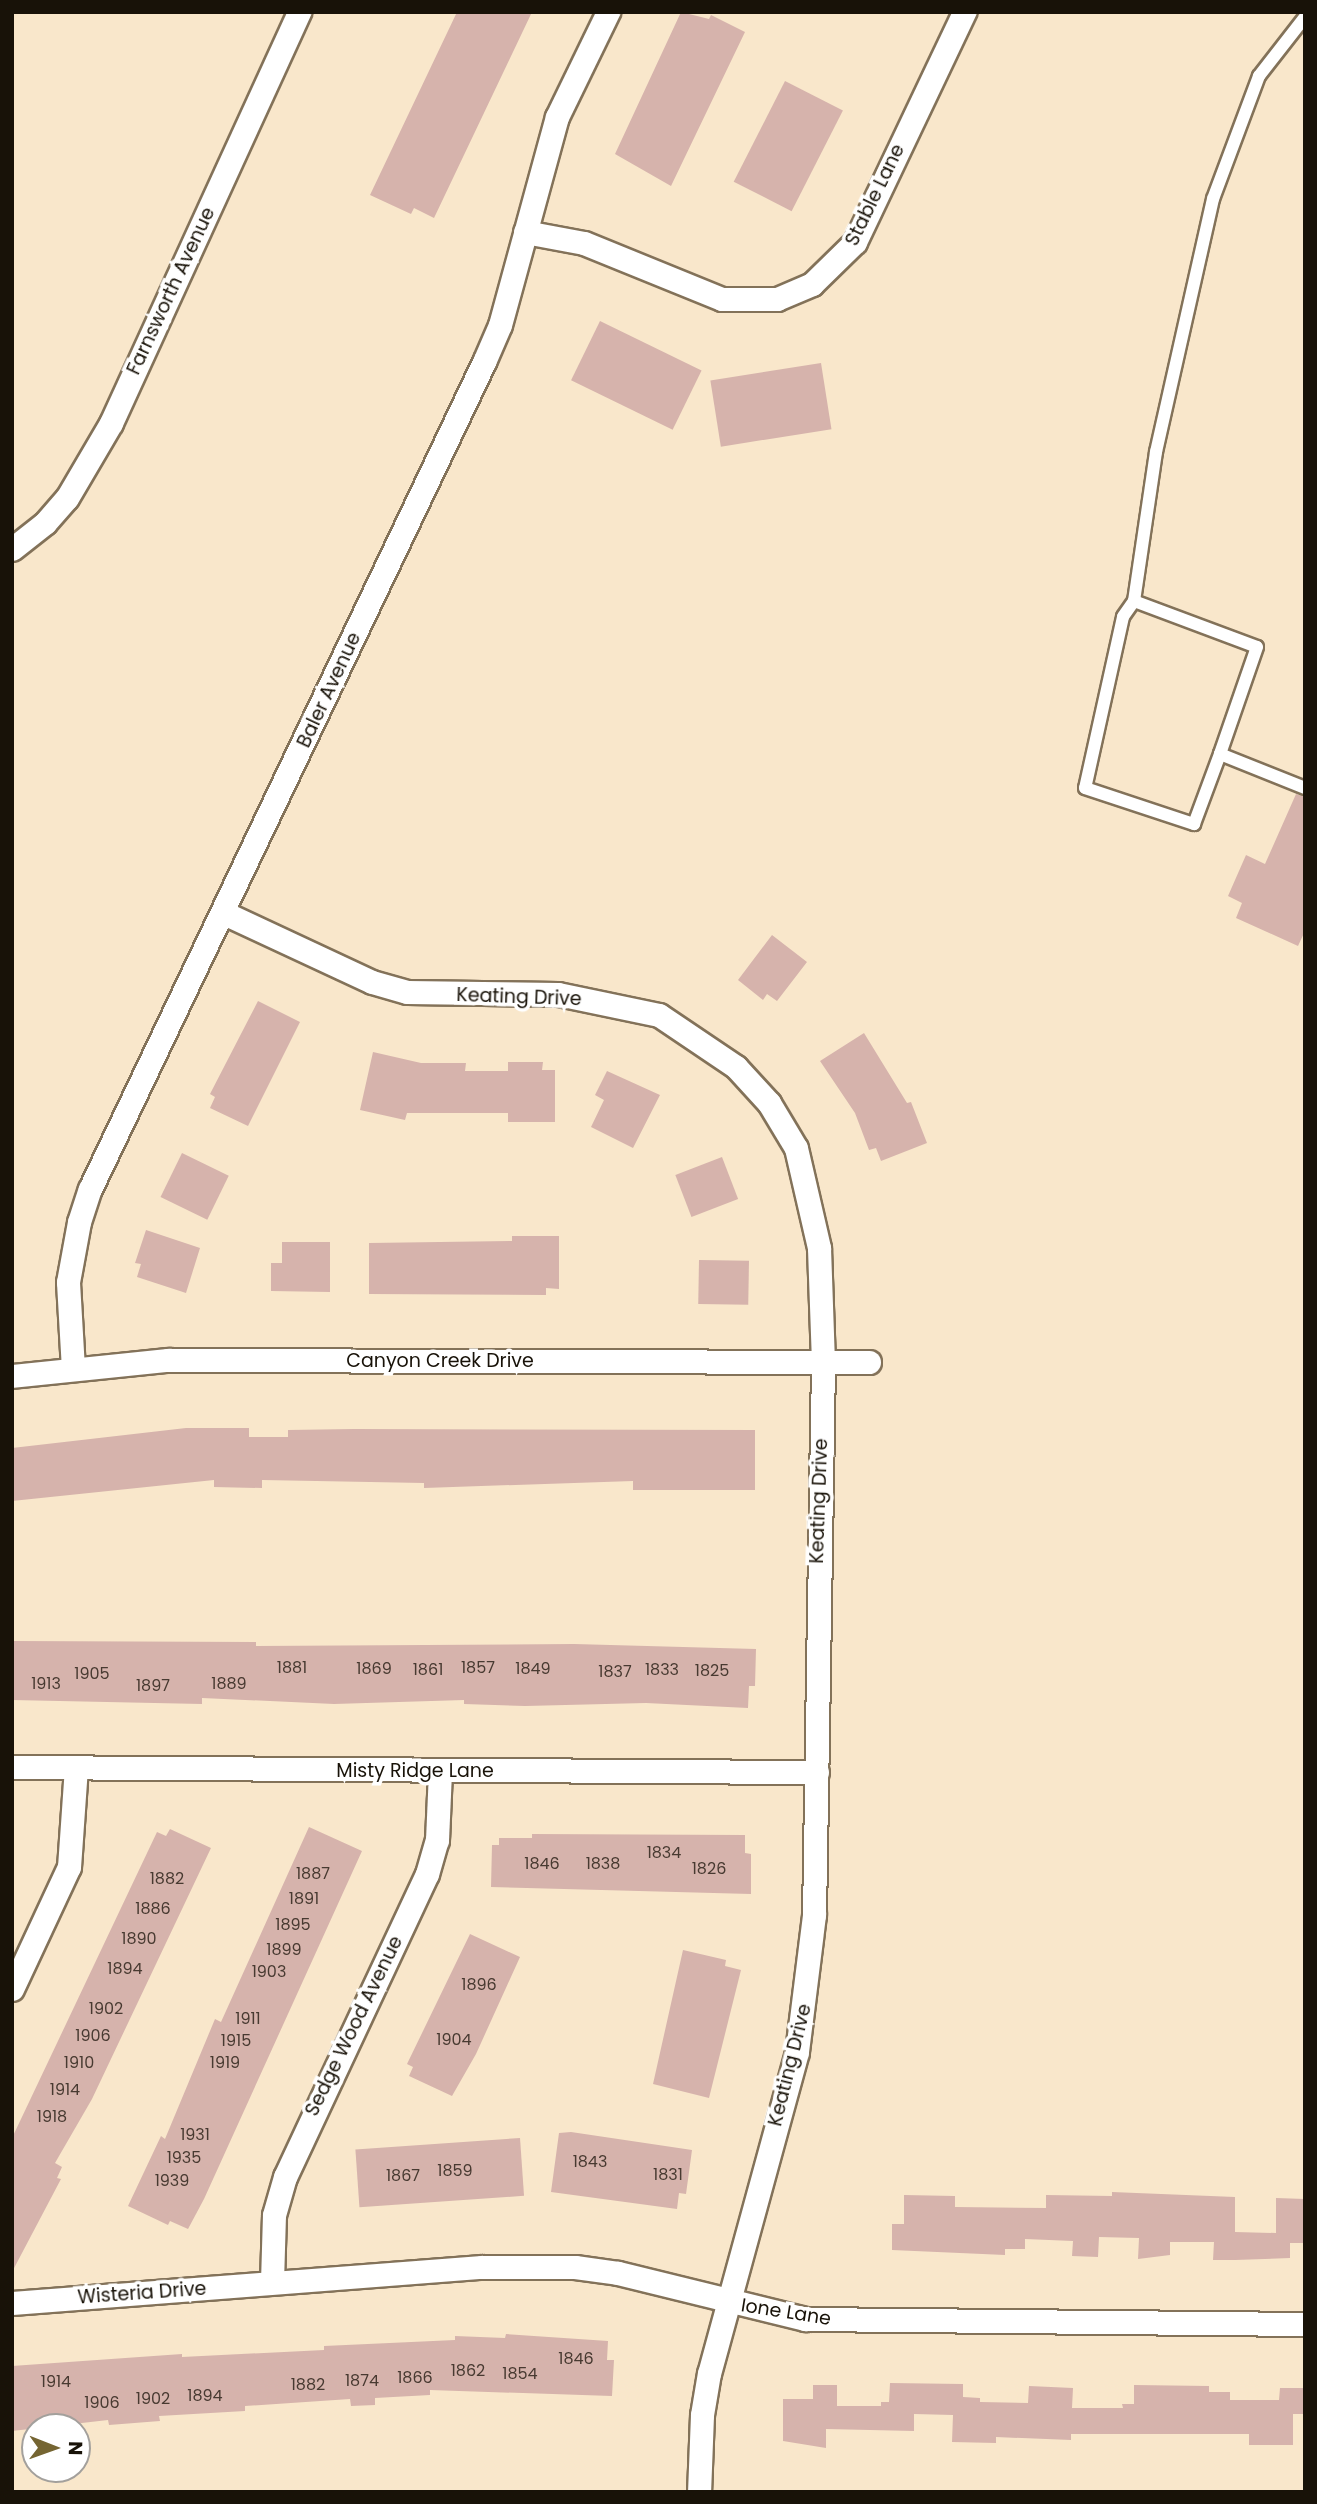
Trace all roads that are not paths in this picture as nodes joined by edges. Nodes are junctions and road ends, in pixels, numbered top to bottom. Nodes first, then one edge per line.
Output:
1 (299, 12) edge
2 (608, 12) edge
3 (964, 12) edge
4 (1305, 17) edge
5 (525, 232) junction
6 (12, 549) edge
7 (1134, 601) junction
8 (1220, 754) junction
9 (1305, 788) edge
10 (224, 913) junction
11 (869, 1362) dead end
12 (823, 1363) junction
13 (74, 1369) junction
14 (12, 1376) edge
15 (12, 1767) edge
16 (76, 1768) junction
17 (440, 1771) junction
18 (817, 1772) junction
19 (12, 1989) edge
20 (272, 2282) junction
21 (726, 2302) junction
22 (12, 2303) edge
23 (1305, 2324) edge
24 (699, 2492) edge

1 - 6 street, Farnsworth Avenue
2 - 5 street, Baler Avenue
3 - 5 street, Stable Lane
4 - 7 lane
5 - 10 street, Baler Avenue
7 - 8 lane
7 - 8 lane
8 - 9 lane
10 - 12 street, Keating Drive
10 - 13 street, Baler Avenue
11 - 12 street, Canyon Creek Drive
12 - 13 street, Canyon Creek Drive
12 - 18 street, Keating Drive
13 - 14 street, Canyon Creek Drive
15 - 16 street, Misty Ridge Lane
16 - 17 street, Misty Ridge Lane
16 - 19 street
17 - 18 street, Misty Ridge Lane
17 - 20 street, Sedge Wood Avenue
18 - 21 street, Keating Drive
20 - 21 street, Ione Lane
20 - 22 street, Wisteria Drive
21 - 23 street, Ione Lane
21 - 24 street, Keating Drive

